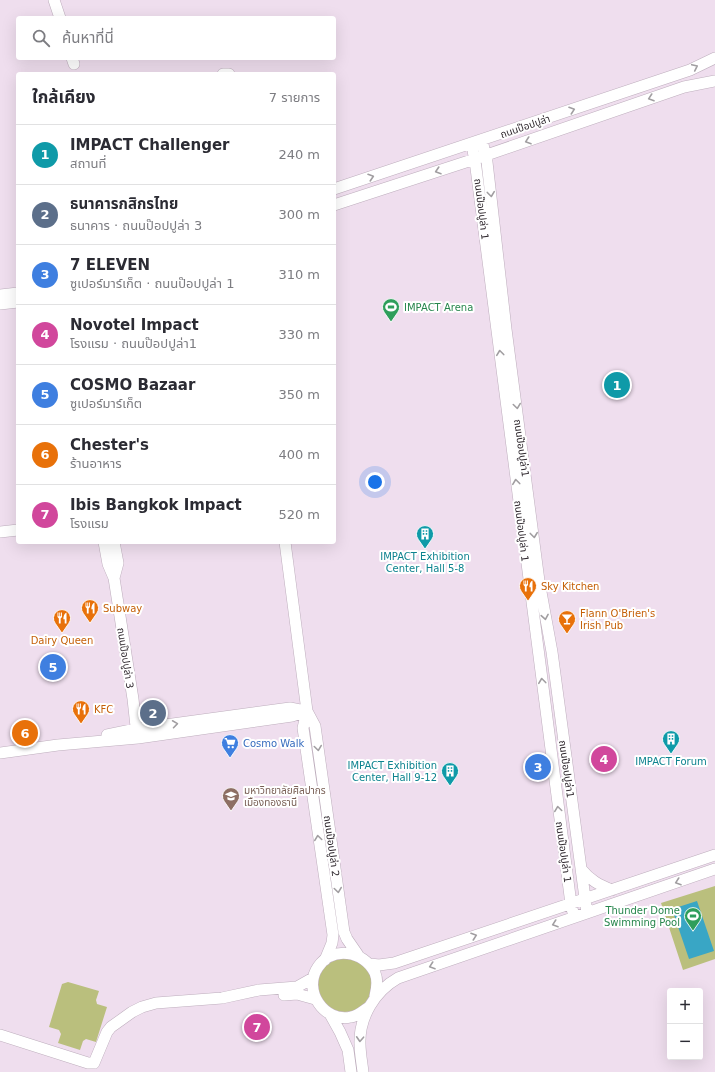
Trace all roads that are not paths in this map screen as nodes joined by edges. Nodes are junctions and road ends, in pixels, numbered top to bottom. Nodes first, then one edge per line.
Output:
1 (54, 0) edge
2 (59, 16) edge
3 (715, 58) edge
4 (715, 81) edge
5 (477, 142) junction
6 (486, 155) junction
7 (475, 159) junction
8 (336, 188) edge
9 (336, 204) edge
10 (16, 293) edge
11 (0, 295) edge
12 (16, 302) edge
13 (0, 304) edge
14 (16, 530) edge
15 (0, 532) edge
16 (104, 544) edge
17 (114, 544) edge
18 (285, 544) edge
19 (114, 578) junction
20 (307, 711) junction
21 (137, 734) junction
22 (0, 753) edge
23 (715, 855) edge
24 (581, 869) junction
25 (715, 869) edge
26 (612, 890) junction
27 (585, 899) junction
28 (571, 904) junction
29 (587, 912) junction
30 (574, 917) junction
31 (358, 955) junction
32 (324, 960) junction
33 (370, 964) junction
34 (313, 978) junction
35 (375, 996) junction
36 (222, 998) junction
37 (315, 999) junction
38 (369, 1007) junction
39 (330, 1014) junction
40 (0, 1035) edge
41 (351, 1072) edge
42 (363, 1072) edge

1 - 2 street
5 -> 3 street, ถนนป๊อปปูล่า
4 -> 6 street, ถนนป๊อปปูล่า
5 - 6 street, ถนนป๊อปปูล่า1
5 - 7 street, ถนนป๊อปปูล่า 1
8 -> 5 street, ถนนป๊อปปูล่า
6 - 7 street, ถนนป๊อปปูล่า
6 -> 24 street, ถนนป๊อปปูล่า1
7 -> 9 street, ถนนป๊อปปูล่า
28 -> 7 street, ถนนป๊อปปูล่า 1
10 - 11 street
12 - 13 street
14 - 15 street
16 - 19 street, ถนนป๊อปปูล่า 3
17 - 19 street, ถนนป๊อปปูล่า 3
18 - 20 street, ถนนป๊อปปูล่า 2
19 - 21 street, ถนนป๊อปปูล่า 3
20 - 21 street
20 -> 31 street, ถนนป๊อปปูล่า 2
32 -> 20 street, ถนนป๊อปปูล่า 2
21 - 22 street
23 - 26 street
24 - 26 street
24 - 27 street, ถนนป๊อปปูล่า1
25 -> 29 street
26 - 27 street
27 - 28 street
27 - 29 street, ถนนป๊อปปูล่า1
28 - 30 street, ถนนป๊อปปูล่า 1
33 -> 28 street
29 - 30 street
30 -> 35 street
31 - 32 street
31 - 33 street
32 - 34 street
33 - 35 street
34 - 36 street
34 - 37 street
35 - 38 street
36 - 37 street
36 - 40 street
37 - 39 street
38 - 39 street
38 -> 42 street
39 - 41 street

